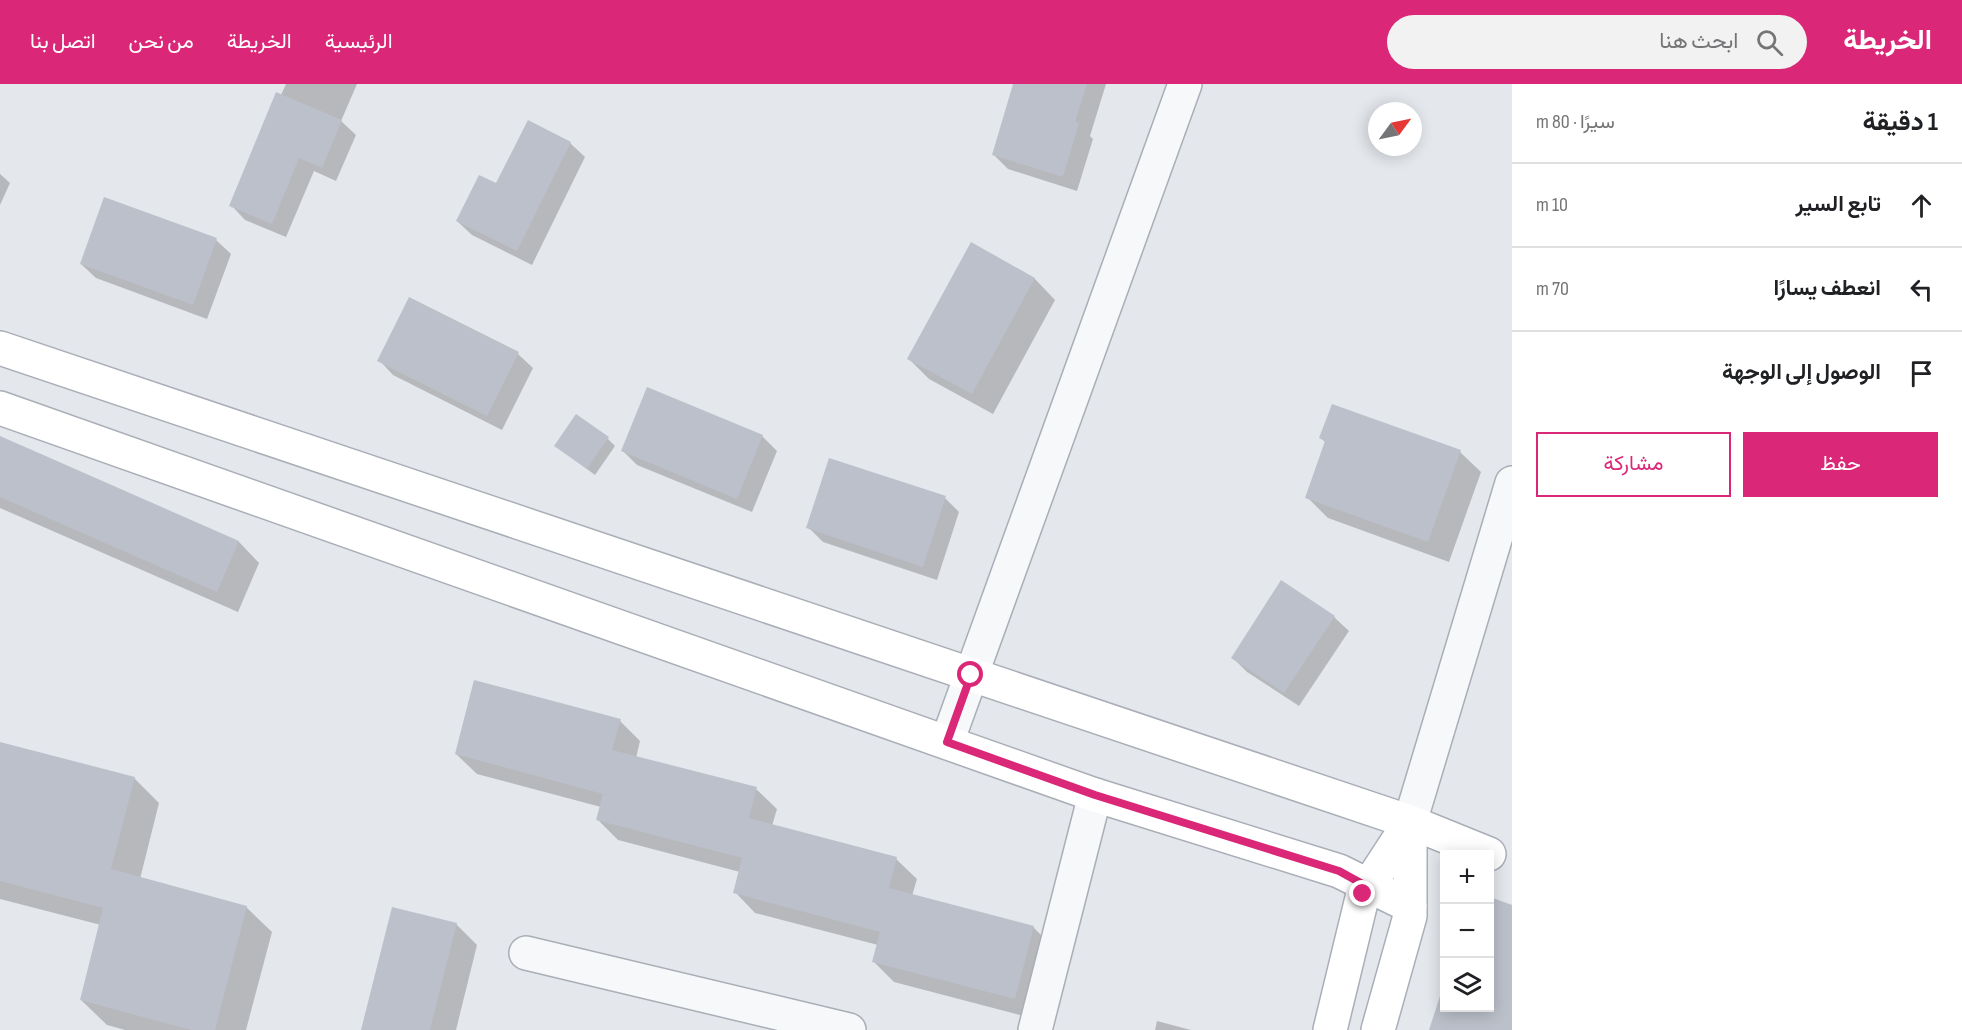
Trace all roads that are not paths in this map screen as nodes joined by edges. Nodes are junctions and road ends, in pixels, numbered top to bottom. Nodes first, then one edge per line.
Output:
1 (1185, 84) edge
2 (0, 348) edge
3 (0, 408) edge
4 (1512, 483) edge
5 (971, 675) junction
6 (947, 742) junction
7 (1095, 795) junction
8 (1410, 822) junction
9 (1477, 850) edge
10 (1494, 857) edge
11 (1512, 864) edge
12 (1368, 887) junction
13 (1410, 906) junction
14 (526, 953) dead end
15 (849, 1030) edge
16 (1035, 1030) edge
17 (1330, 1030) edge
18 (1378, 1030) edge

1 - 5 street
2 - 5 street
3 - 6 street
4 - 8 street
5 - 6 street
5 - 8 street
6 - 7 street
7 - 12 street
7 - 16 street
8 - 9 street
8 - 12 street
8 - 13 street
10 - 11 street
12 - 13 street
12 - 17 street
13 - 18 street
14 - 15 street

